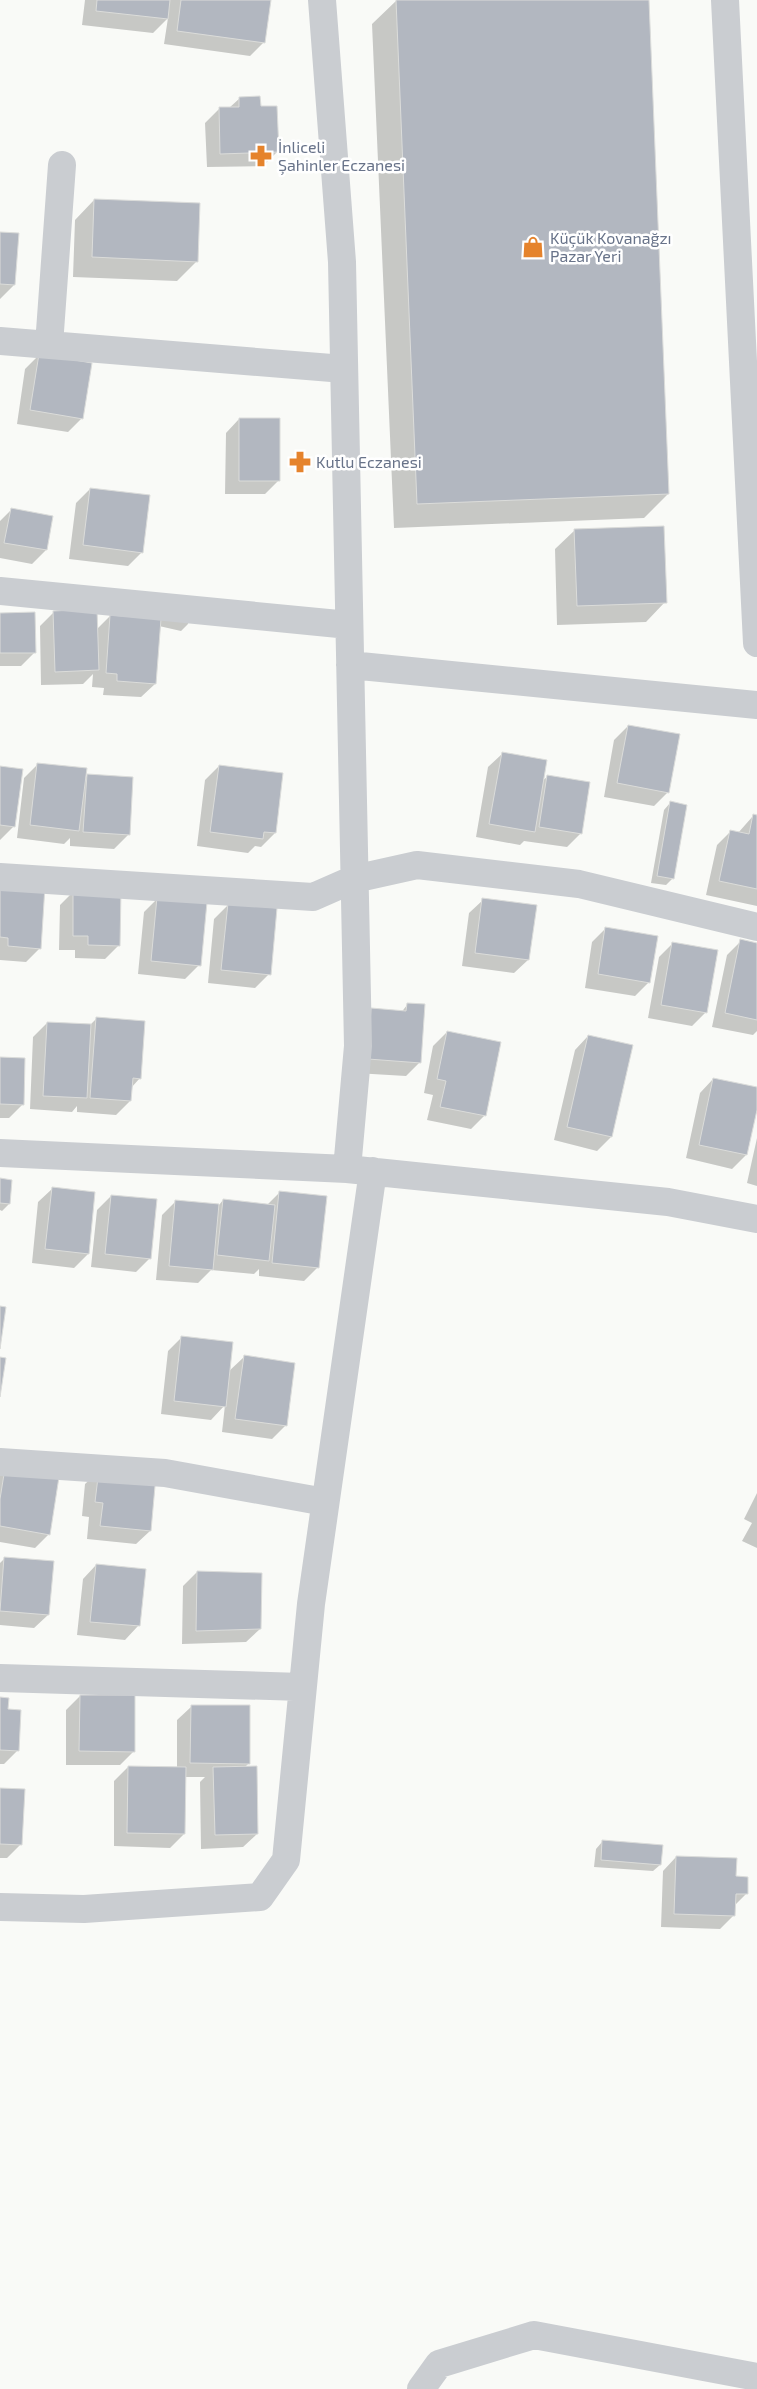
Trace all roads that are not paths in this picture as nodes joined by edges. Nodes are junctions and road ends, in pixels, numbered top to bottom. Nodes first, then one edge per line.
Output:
1 (322, 0) edge
2 (725, 0) edge
3 (62, 165) dead end
4 (0, 341) edge
5 (49, 345) junction
6 (344, 369) junction
7 (0, 591) edge
8 (349, 624) junction
9 (757, 644) edge
10 (350, 665) junction
11 (757, 705) edge
12 (0, 877) edge
13 (354, 879) junction
14 (757, 928) edge
15 (0, 1154) edge
16 (360, 1170) junction
17 (757, 1219) edge
18 (0, 1462) edge
19 (325, 1502) junction
20 (0, 1678) edge
21 (302, 1687) junction
22 (0, 1907) edge
23 (757, 2378) edge
24 (420, 2389) edge

1 - 6 street
2 - 9 street
3 - 5 street
4 - 5 street
5 - 6 street
6 - 8 street
7 - 8 street
8 - 10 street
10 - 11 street
10 - 13 street
12 - 13 street
13 - 14 street
13 - 16 street
15 - 16 street
16 - 17 street
16 - 19 street
18 - 19 street
19 - 21 street
20 - 21 street
21 - 22 street
23 - 24 street

